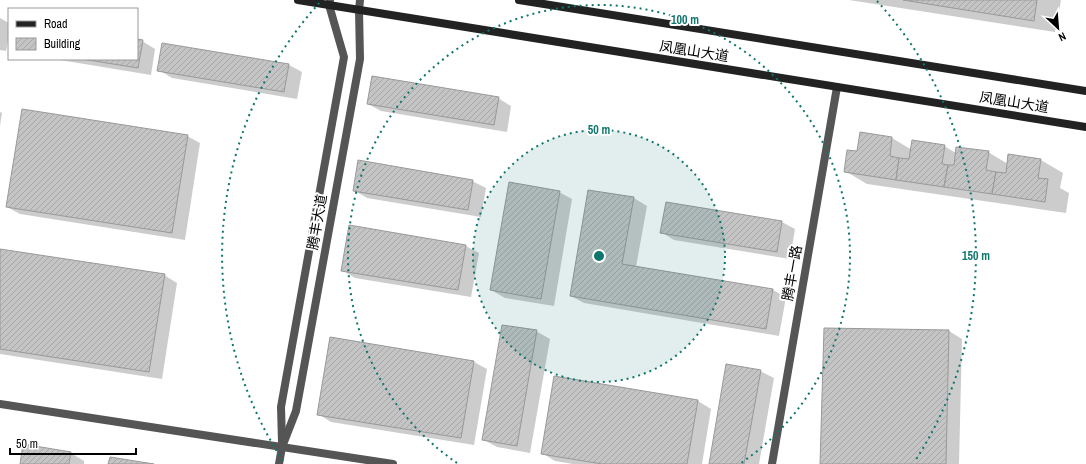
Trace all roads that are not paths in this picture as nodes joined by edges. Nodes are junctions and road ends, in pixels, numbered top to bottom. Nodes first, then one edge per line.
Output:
1 (298, 0) edge
2 (360, 0) edge
3 (519, 0) edge
4 (329, 3) edge
5 (359, 10) junction
6 (837, 87) junction
7 (1086, 91) edge
8 (1086, 127) edge
9 (0, 404) edge
10 (282, 447) junction
11 (279, 464) edge
12 (393, 464) edge
13 (772, 464) edge

1 - 4 main road, 凤凰山大道
2 - 5 street, 腾丰大道
3 - 7 main road, 凤凰山大道
4 - 5 main road, 凤凰山大道
4 - 10 street, 腾丰大道
5 - 6 main road, 凤凰山大道
5 - 10 street, 腾丰大道
6 - 8 main road, 凤凰山大道
6 - 13 street, 腾丰一路
9 - 10 street
10 - 11 street, 腾丰大道
10 - 12 street

